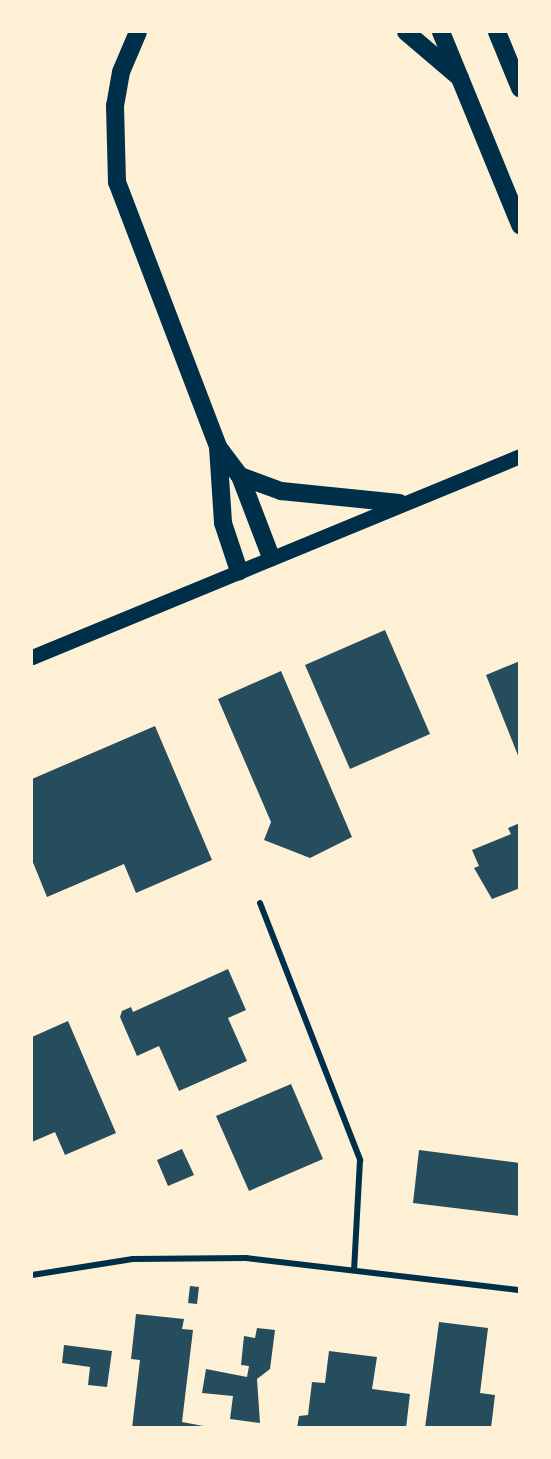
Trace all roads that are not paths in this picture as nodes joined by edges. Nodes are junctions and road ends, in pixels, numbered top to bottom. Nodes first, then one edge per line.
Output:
1 (138, 32) edge
2 (406, 32) edge
3 (441, 32) edge
4 (497, 32) edge
5 (511, 32) edge
6 (506, 56) junction
7 (460, 78) junction
8 (519, 88) edge
9 (519, 225) edge
10 (218, 447) junction
11 (519, 456) edge
12 (240, 476) junction
13 (399, 503) junction
14 (271, 557) junction
15 (239, 571) junction
16 (32, 657) edge
17 (260, 903) dead end
18 (354, 1270) junction
19 (32, 1275) edge
20 (519, 1290) edge

1 - 10 highway
2 - 7 highway
3 - 7 highway
4 - 6 highway
5 - 6 highway
6 - 8 highway
7 - 9 highway
10 - 12 highway
10 - 15 highway
11 - 13 main road
12 - 13 highway
12 - 14 highway
13 - 14 main road
14 - 15 main road
15 - 16 main road
17 - 18 street
18 - 19 street
18 - 20 street

